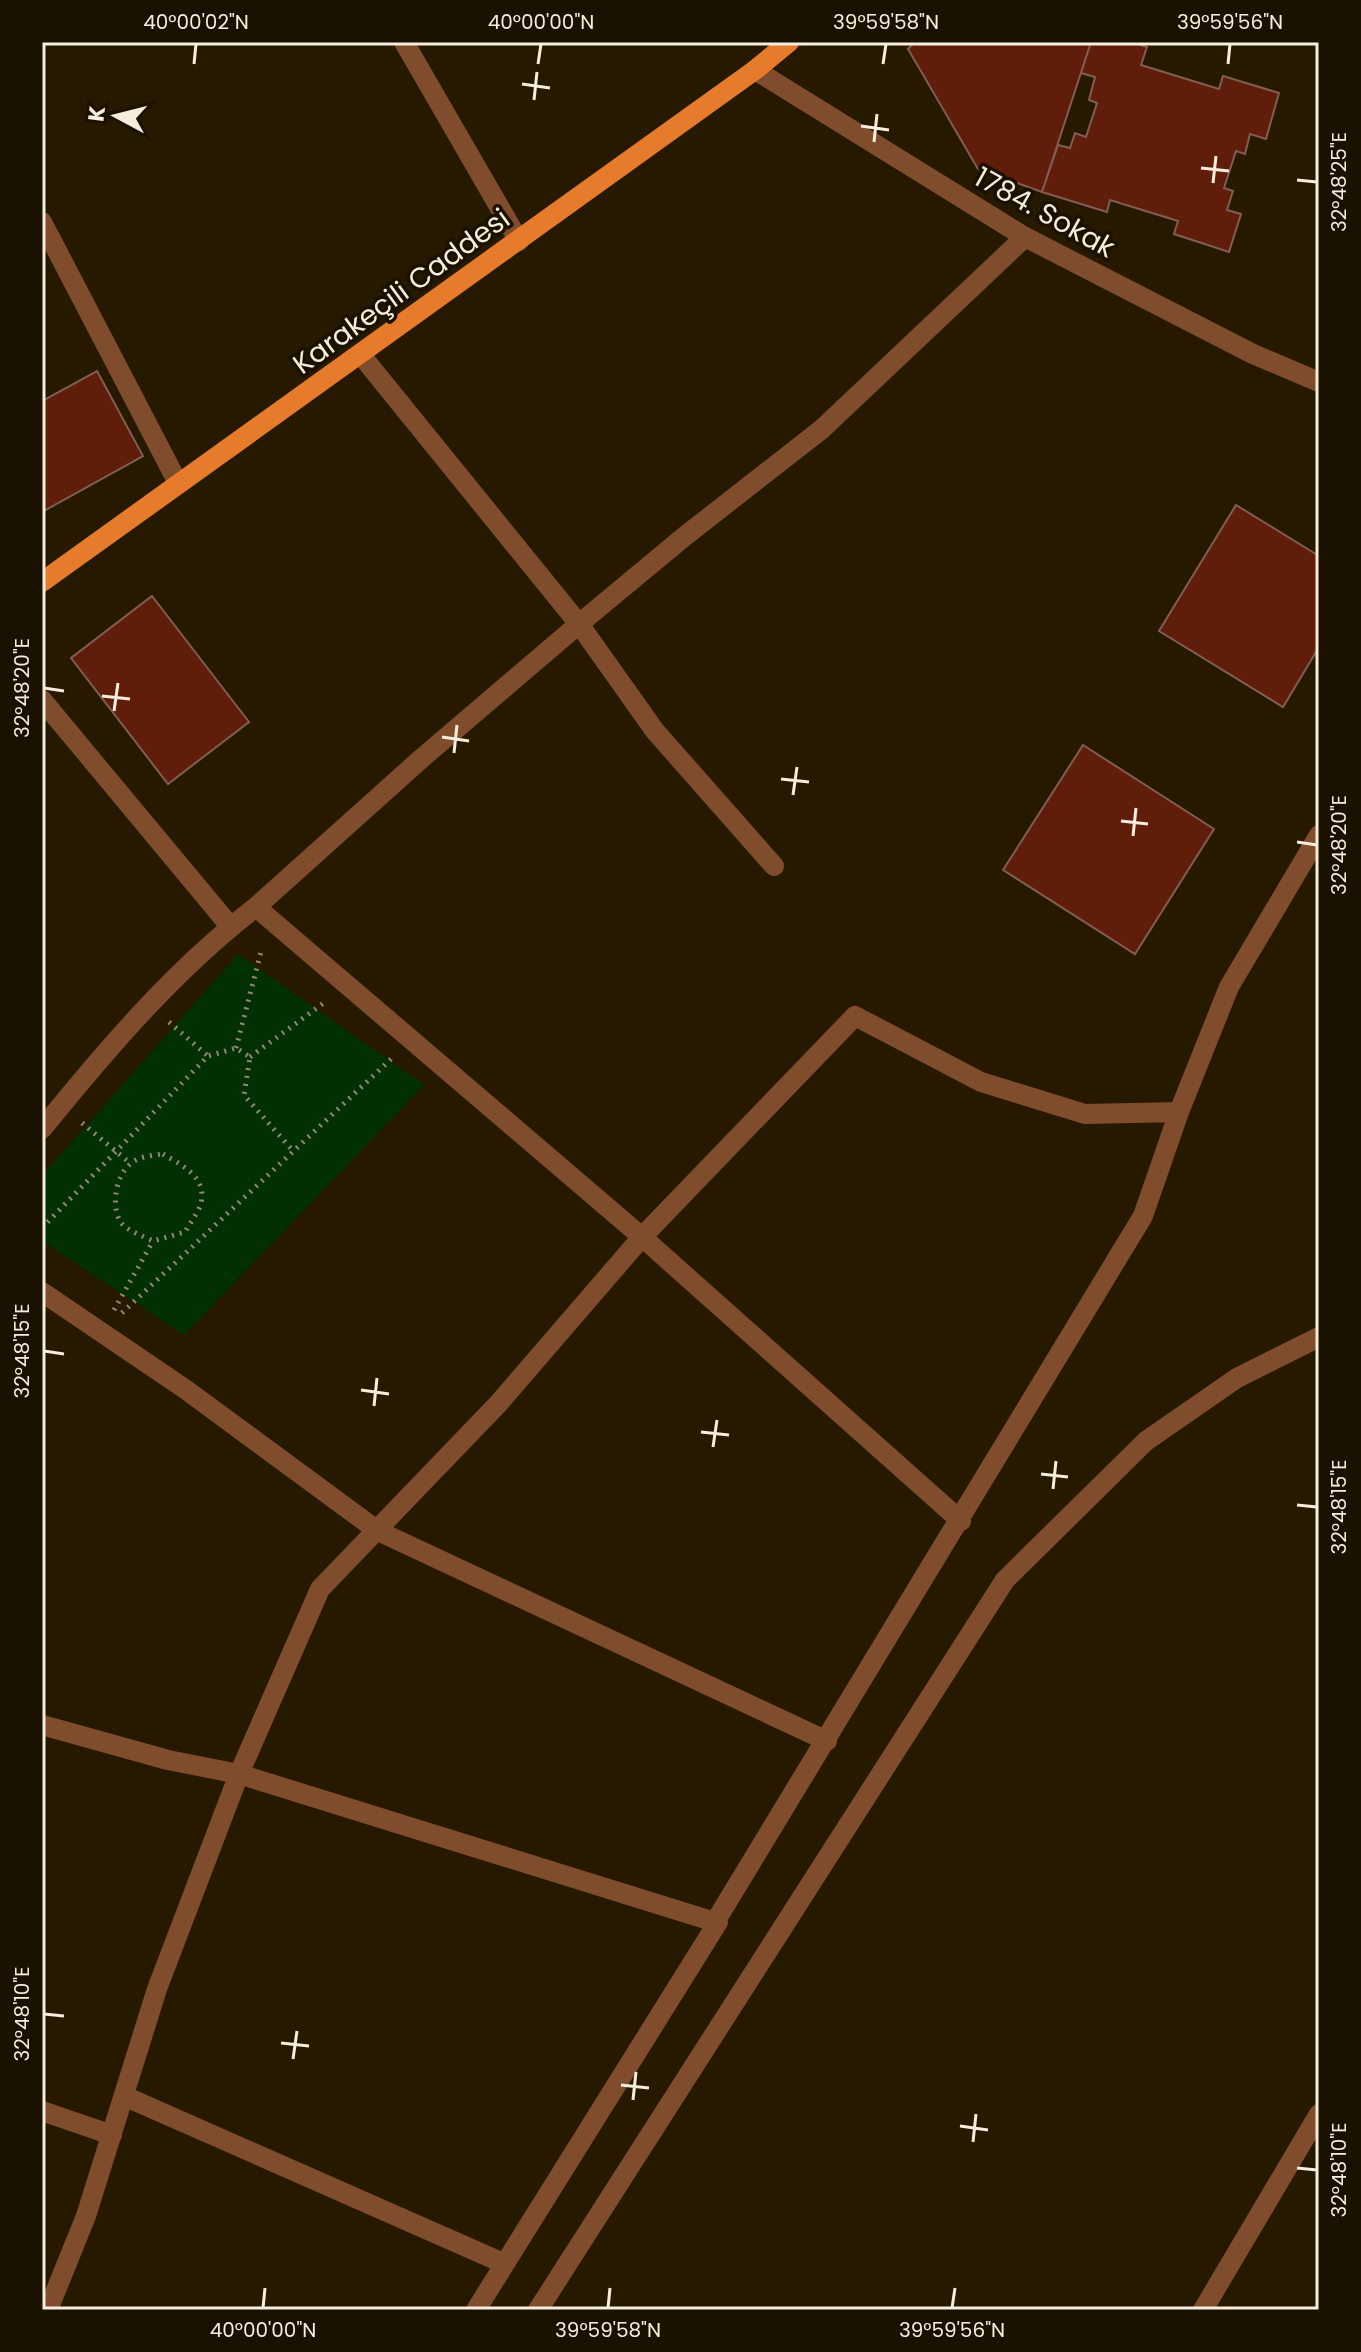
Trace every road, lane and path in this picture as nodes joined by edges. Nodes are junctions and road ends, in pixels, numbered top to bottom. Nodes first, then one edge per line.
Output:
1 (404, 42) edge
2 (789, 42) edge
3 (755, 70) junction
4 (42, 222) edge
5 (1025, 237) junction
6 (519, 241) junction
7 (361, 355) junction
8 (1319, 382) edge
9 (178, 483) junction
10 (42, 582) edge
11 (579, 624) junction
12 (42, 700) edge
13 (1319, 835) edge
14 (774, 866) dead end
15 (263, 913) junction
16 (230, 926) junction
17 (348, 985) junction
18 (149, 1004) junction
19 (412, 1039) junction
20 (236, 1048) junction
21 (208, 1056) junction
22 (250, 1057) junction
23 (61, 1105) junction
24 (1179, 1112) junction
25 (42, 1129) edge
26 (116, 1150) junction
27 (293, 1151) junction
28 (130, 1163) junction
29 (42, 1228) edge
30 (185, 1232) junction
31 (642, 1237) junction
32 (198, 1239) junction
33 (153, 1241) junction
34 (42, 1292) edge
35 (101, 1334) junction
36 (1319, 1337) edge
37 (961, 1521) junction
38 (378, 1531) junction
39 (42, 1725) edge
40 (827, 1741) junction
41 (239, 1774) junction
42 (715, 1922) junction
43 (124, 2096) junction
44 (42, 2111) edge
45 (1319, 2114) edge
46 (112, 2135) junction
47 (503, 2263) junction
48 (48, 2310) edge
49 (476, 2310) edge
50 (538, 2310) edge
51 (1203, 2310) edge

1 - 6 street
2 - 3 main road, Karakeçili Caddesi
3 - 5 street, 1784. Sokak
3 - 6 main road, Karakeçili Caddesi
4 - 9 street
5 - 8 street, 1784. Sokak
5 - 11 street
6 - 7 main road, Karakeçili Caddesi
7 - 9 main road, Karakeçili Caddesi
7 - 11 street
9 - 10 main road, Karakeçili Caddesi
11 - 14 street
11 - 15 street
12 - 16 street
13 - 24 street
15 - 16 street
15 - 17 street
15 - 20 path
16 - 18 street
17 - 19 street
17 - 22 path
18 - 21 path
18 - 23 street
19 - 27 path
19 - 31 street
20 - 21 path
20 - 22 path
21 - 26 path
22 - 27 path
23 - 25 street
23 - 26 path
24 - 31 street
24 - 37 street
26 - 28 path
26 - 29 path
27 - 32 path
28 - 30 path
28 - 33 path
30 - 32 path
30 - 33 path
31 - 37 street
31 - 38 street
32 - 35 path
33 - 35 path
34 - 35 street
35 - 38 street
36 - 50 street
37 - 40 street
38 - 40 street
38 - 41 street
39 - 41 street
40 - 42 street
41 - 42 street
41 - 43 street
42 - 47 street
43 - 46 street
43 - 47 street
44 - 46 street
45 - 51 street
46 - 48 street
47 - 49 street

